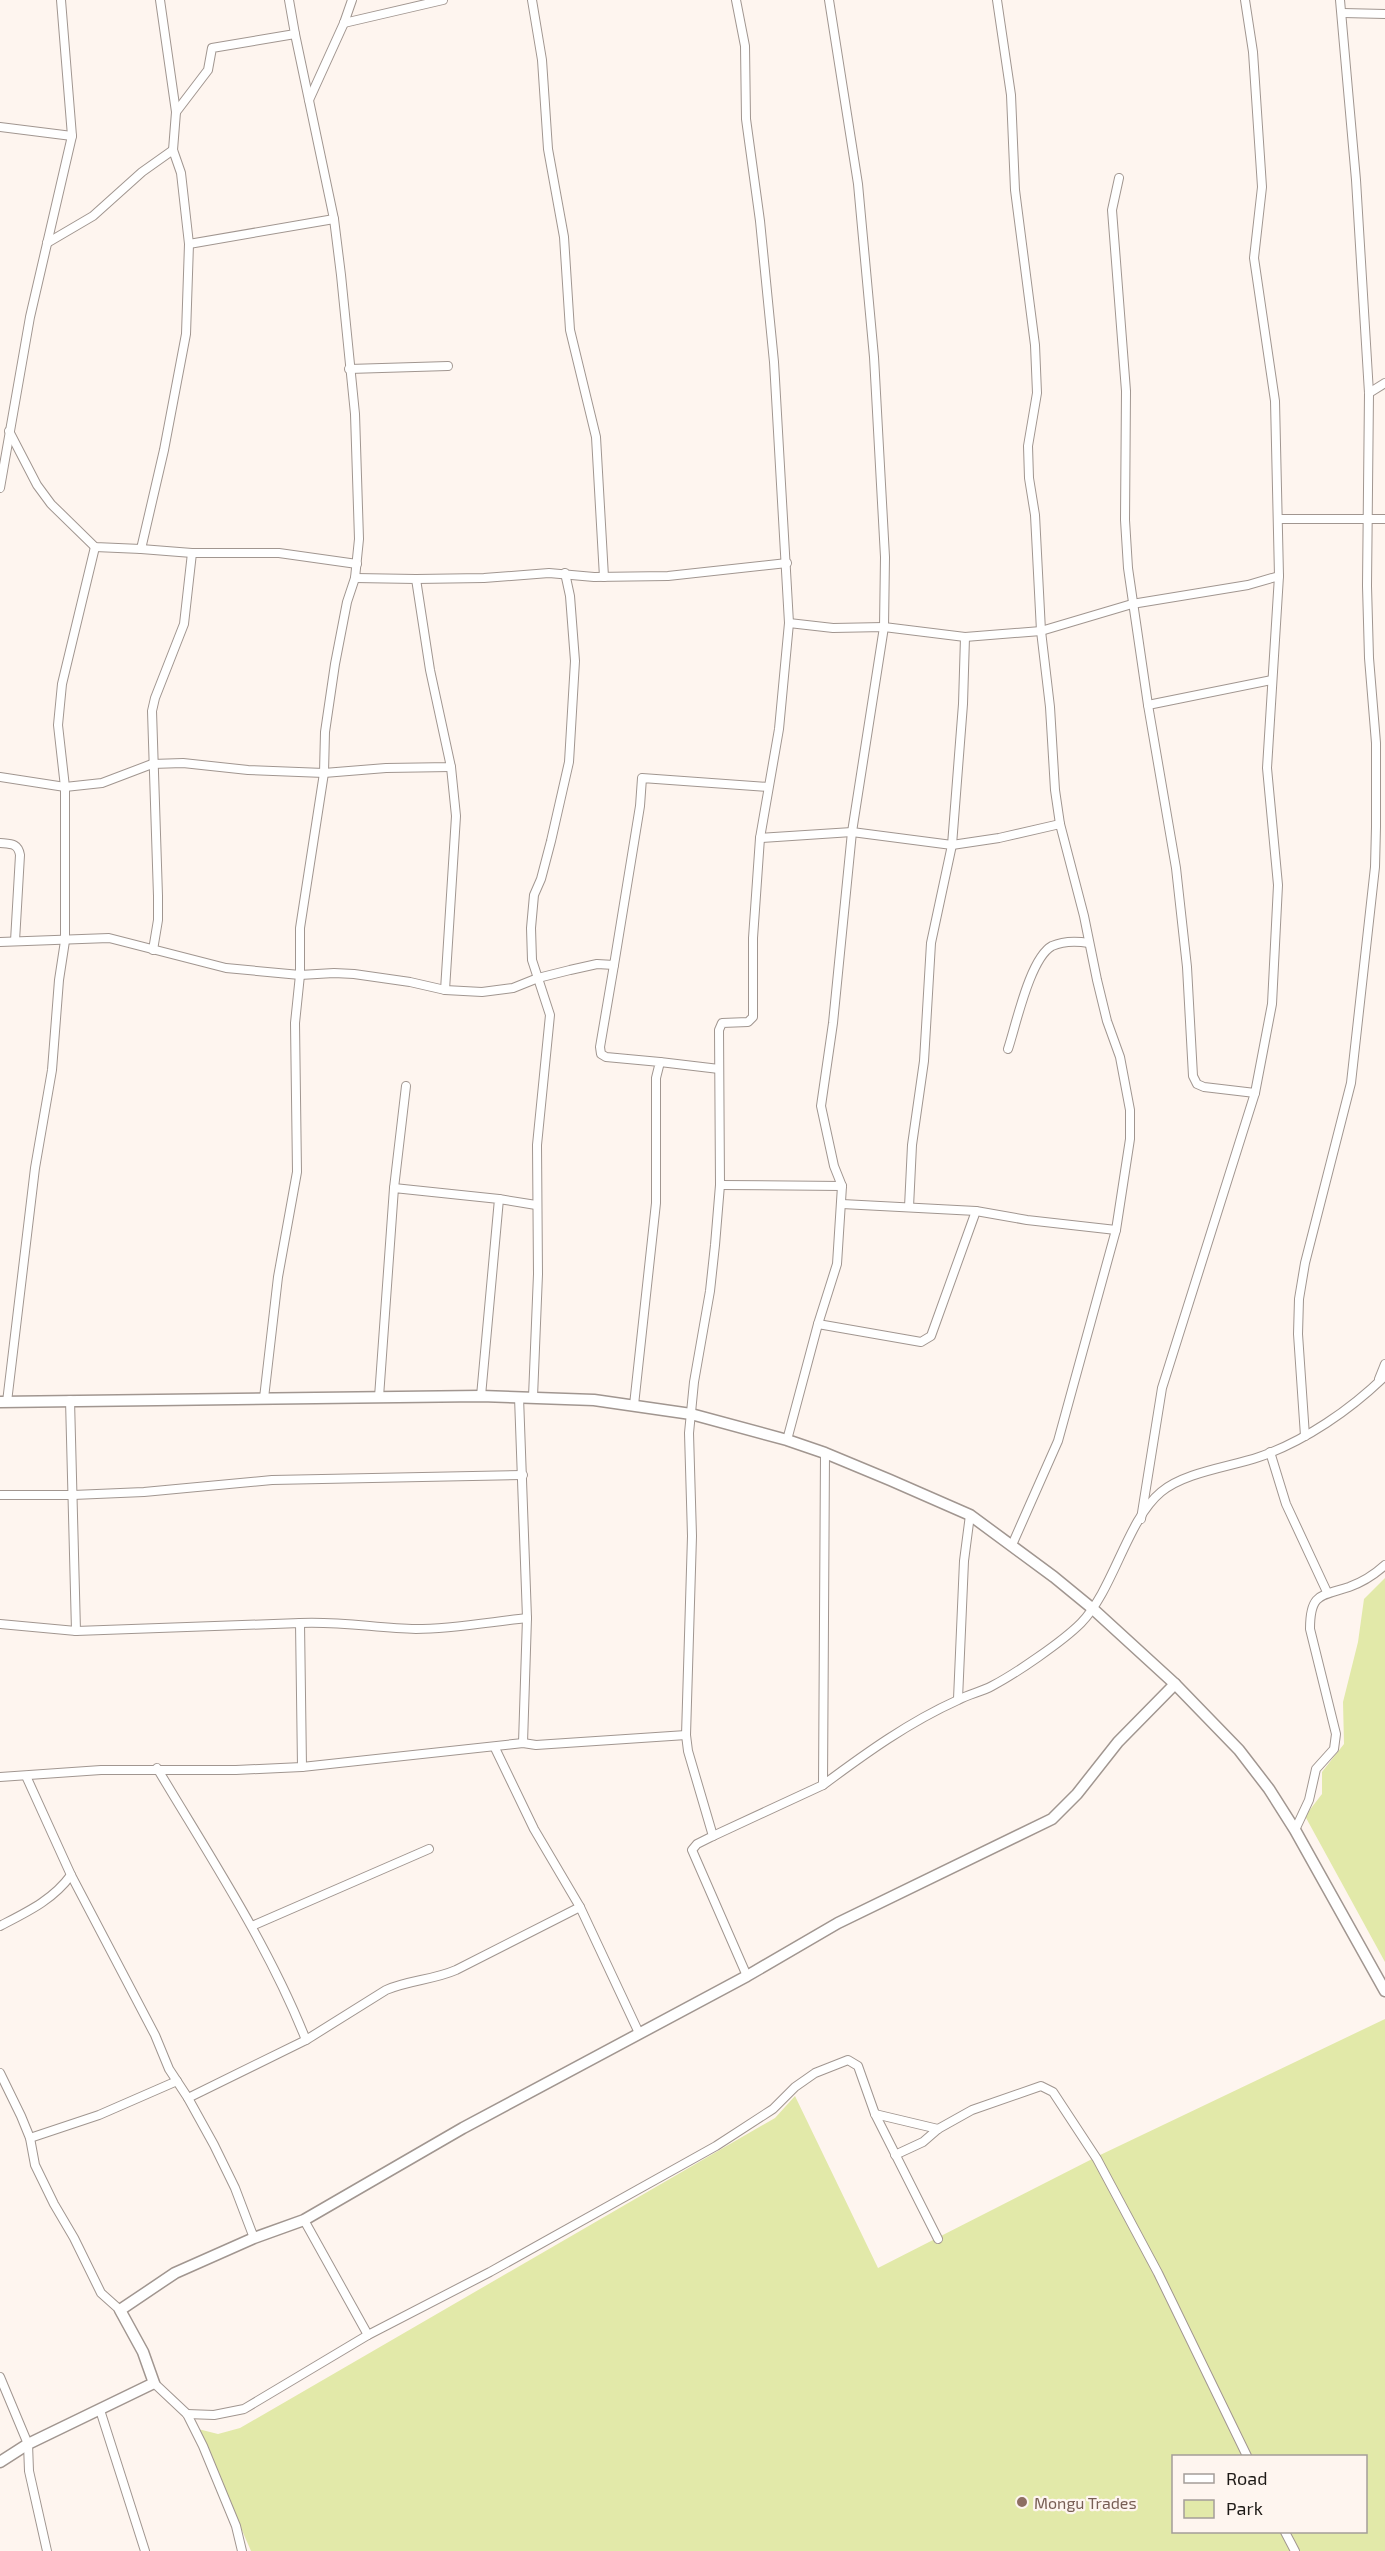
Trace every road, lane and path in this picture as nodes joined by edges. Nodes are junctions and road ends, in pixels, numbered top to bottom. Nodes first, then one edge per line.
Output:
1 (61, 0) edge
2 (160, 0) edge
3 (290, 0) edge
4 (352, 0) edge
5 (443, 0) edge
6 (532, 0) edge
7 (736, 0) edge
8 (829, 0) edge
9 (998, 0) edge
10 (1245, 0) edge
11 (1340, 0) edge
12 (1343, 13) junction
13 (1385, 14) edge
14 (344, 23) junction
15 (295, 34) junction
16 (309, 100) junction
17 (176, 112) junction
18 (0, 127) edge
19 (72, 136) junction
20 (173, 150) junction
21 (1119, 178) dead end
22 (334, 219) junction
23 (47, 243) junction
24 (189, 244) junction
25 (448, 366) dead end
26 (349, 369) junction
27 (1385, 383) edge
28 (1369, 393) junction
29 (9, 431) junction
30 (0, 488) edge
31 (1278, 519) junction
32 (1368, 519) junction
33 (1385, 519) edge
34 (95, 547) junction
35 (141, 549) junction
36 (192, 553) junction
37 (787, 563) junction
38 (357, 564) junction
39 (565, 573) junction
40 (1279, 576) junction
41 (604, 577) junction
42 (355, 578) junction
43 (416, 579) junction
44 (1132, 604) junction
45 (789, 623) junction
46 (884, 627) junction
47 (1041, 631) junction
48 (965, 638) junction
49 (1272, 680) junction
50 (1148, 705) junction
51 (152, 764) junction
52 (451, 767) junction
53 (324, 773) junction
54 (0, 777) edge
55 (65, 787) junction
56 (768, 787) junction
57 (1060, 824) junction
58 (852, 832) junction
59 (760, 838) junction
60 (0, 843) edge
61 (952, 844) junction
62 (15, 941) junction
63 (65, 941) junction
64 (0, 942) edge
65 (1089, 943) junction
66 (153, 950) junction
67 (614, 965) junction
68 (300, 975) junction
69 (538, 978) junction
70 (445, 990) junction
71 (1008, 1049) dead end
72 (660, 1062) junction
73 (718, 1070) junction
74 (406, 1086) dead end
75 (1255, 1093) junction
76 (720, 1185) junction
77 (842, 1186) junction
78 (394, 1188) junction
79 (499, 1199) junction
80 (842, 1204) junction
81 (536, 1205) junction
82 (909, 1207) junction
83 (976, 1211) junction
84 (1116, 1230) junction
85 (818, 1324) junction
86 (1385, 1364) edge
87 (1385, 1376) edge
88 (1378, 1383) junction
89 (481, 1396) junction
90 (519, 1396) junction
91 (379, 1397) junction
92 (534, 1397) junction
93 (264, 1398) junction
94 (70, 1400) junction
95 (3, 1402) edge
96 (634, 1405) junction
97 (691, 1414) junction
98 (1305, 1436) junction
99 (787, 1440) junction
100 (1270, 1452) junction
101 (825, 1453) junction
102 (523, 1476) junction
103 (0, 1495) edge
104 (73, 1495) junction
105 (970, 1515) junction
106 (1141, 1519) junction
107 (1012, 1545) junction
108 (1385, 1565) edge
109 (1327, 1592) junction
110 (1093, 1609) junction
111 (527, 1618) junction
112 (300, 1623) junction
113 (0, 1624) edge
114 (76, 1631) junction
115 (1175, 1684) junction
116 (958, 1699) junction
117 (686, 1735) junction
118 (523, 1743) junction
119 (495, 1748) junction
120 (302, 1767) junction
121 (157, 1768) junction
122 (26, 1776) junction
123 (0, 1777) edge
124 (823, 1785) junction
125 (1295, 1830) junction
126 (713, 1836) junction
127 (429, 1849) dead end
128 (71, 1875) junction
129 (580, 1907) junction
130 (0, 1926) edge
131 (252, 1926) junction
132 (747, 1976) junction
133 (1385, 1991) edge
134 (639, 2033) junction
135 (306, 2040) junction
136 (0, 2073) edge
137 (177, 2081) junction
138 (188, 2098) junction
139 (875, 2114) junction
140 (938, 2129) junction
141 (30, 2138) junction
142 (895, 2155) junction
143 (304, 2220) junction
144 (254, 2238) junction
145 (938, 2239) dead end
146 (120, 2310) junction
147 (368, 2335) junction
148 (0, 2377) edge
149 (154, 2383) junction
150 (100, 2410) junction
151 (187, 2415) junction
152 (28, 2444) junction
153 (1246, 2455) edge
154 (0, 2462) edge
155 (1286, 2533) edge
156 (47, 2551) edge
157 (145, 2551) edge
158 (242, 2551) edge
159 (1295, 2551) edge

1 - 19 street
2 - 17 street
3 - 15 street
4 - 14 street
5 - 14 street
6 - 41 street
7 - 37 street
8 - 46 street
9 - 47 street
10 - 31 street
11 - 12 street
12 - 13 street
12 - 28 street
14 - 16 street
15 - 16 street
15 - 17 street
16 - 22 street
17 - 20 street
18 - 19 street
19 - 23 street
20 - 23 street
20 - 24 street
21 - 44 street
22 - 24 street
22 - 26 street
23 - 29 street
24 - 35 street
25 - 26 street
26 - 38 street
27 - 28 street
28 - 32 street
29 - 30 street
29 - 34 street
31 - 32 street
31 - 40 street
32 - 33 street
32 - 98 street
34 - 35 street
34 - 55 street
35 - 36 street
36 - 38 street
36 - 51 street
37 - 41 street
37 - 45 street
38 - 42 street
39 - 41 street
39 - 43 street
39 - 69 street
40 - 44 street
40 - 49 street
42 - 43 street
42 - 53 street
43 - 52 street
44 - 47 street
44 - 50 street
45 - 46 street
45 - 56 street
46 - 48 street
46 - 58 street
47 - 48 street
47 - 57 street
48 - 61 street
49 - 50 street
49 - 75 street
50 - 75 street
51 - 53 street
51 - 55 street
51 - 66 street
52 - 53 street
52 - 70 street
53 - 68 street
54 - 55 street
55 - 63 street
56 - 59 street
56 - 67 street
57 - 61 street
57 - 65 street
58 - 59 street
58 - 61 street
58 - 77 street
59 - 73 street
60 - 62 street
61 - 82 street
62 - 63 street
62 - 64 street
63 - 66 street
63 - 95 street
65 - 71 street
65 - 84 street
66 - 68 street
67 - 69 street
67 - 72 street
68 - 70 street
68 - 93 street
69 - 70 street
69 - 81 street
72 - 73 street
72 - 96 street
73 - 76 street
74 - 78 street
75 - 106 street
76 - 77 street
76 - 97 street
77 - 80 street
78 - 79 street
78 - 91 street
79 - 81 street
79 - 89 street
80 - 82 street
80 - 85 street
81 - 92 street
82 - 83 street
83 - 84 street
83 - 85 street
84 - 107 street
85 - 99 street
86 - 88 street
87 - 88 street
88 - 98 street
89 - 90 main road
89 - 91 main road
90 - 92 main road
90 - 102 street
91 - 93 main road
92 - 96 main road
93 - 94 main road
94 - 95 main road
94 - 104 street
96 - 97 main road
97 - 99 main road
97 - 117 street
98 - 100 street
99 - 101 main road
100 - 106 street
100 - 109 street
101 - 105 main road
101 - 124 street
102 - 104 street
102 - 111 street
103 - 104 street
104 - 114 street
105 - 107 main road
105 - 116 street
106 - 110 street
107 - 110 main road
108 - 109 street
109 - 125 street
110 - 115 main road
110 - 116 street
111 - 112 street
111 - 118 street
112 - 114 street
112 - 120 street
113 - 114 street
115 - 125 main road
115 - 132 main road
116 - 124 street
117 - 118 street
117 - 126 street
118 - 119 street
119 - 120 street
119 - 129 street
120 - 121 street
121 - 122 street
121 - 131 street
122 - 123 street
122 - 128 street
124 - 126 street
125 - 133 main road
126 - 132 street
127 - 131 street
128 - 130 street
128 - 137 street
129 - 134 street
129 - 135 street
131 - 135 street
132 - 134 main road
134 - 143 main road
135 - 138 street
136 - 141 street
137 - 138 street
137 - 141 street
138 - 144 street
139 - 140 street
139 - 142 street
139 - 147 street
140 - 142 street
140 - 153 street
141 - 146 street
142 - 145 street
143 - 144 main road
143 - 147 street
144 - 146 main road
146 - 149 main road
147 - 151 street
148 - 152 street
149 - 150 main road
149 - 151 street
150 - 152 main road
150 - 157 street
151 - 158 street
152 - 154 main road
152 - 156 street
155 - 159 street

